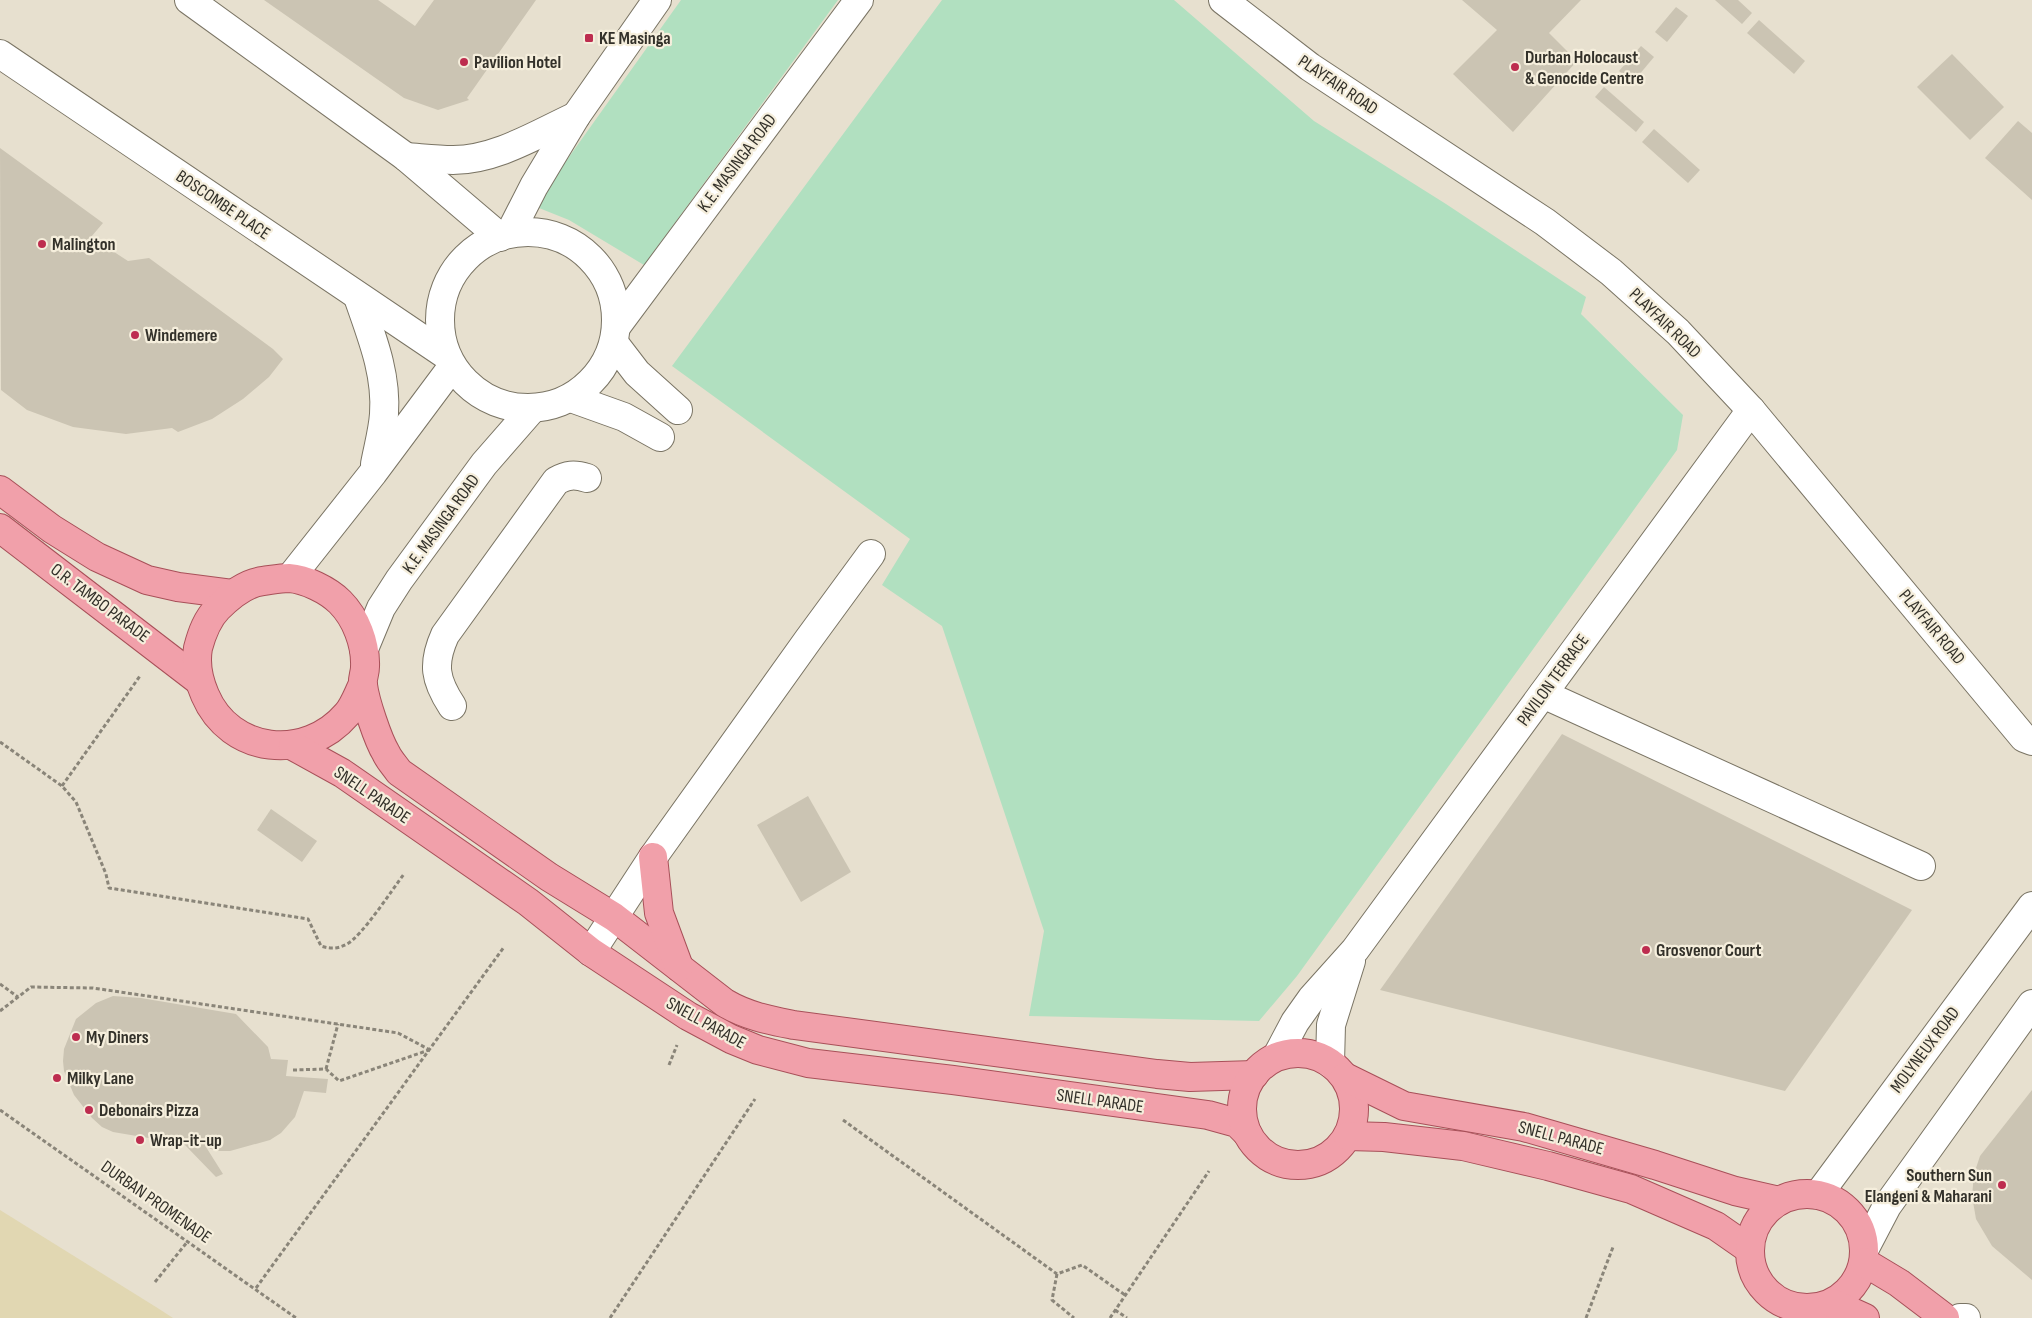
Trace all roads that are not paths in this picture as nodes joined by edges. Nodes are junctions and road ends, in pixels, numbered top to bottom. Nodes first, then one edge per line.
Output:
1 (656, 0) edge
2 (859, 0) edge
3 (1223, 0) edge
4 (199, 3) edge
5 (0, 54) edge
6 (576, 116) junction
7 (406, 157) junction
8 (505, 235) junction
9 (358, 297) junction
10 (615, 335) junction
11 (449, 361) junction
12 (571, 398) junction
13 (532, 409) junction
14 (678, 410) dead end
15 (1752, 410) junction
16 (660, 437) dead end
17 (373, 473) junction
18 (586, 478) dead end
19 (0, 490) edge
20 (0, 528) edge
21 (871, 554) dead end
22 (290, 578) junction
23 (232, 594) junction
24 (364, 648) junction
25 (198, 680) junction
26 (363, 684) junction
27 (1543, 694) junction
28 (452, 706) dead end
29 (292, 746) junction
30 (2029, 747) edge
31 (653, 857) junction
32 (1921, 866) dead end
33 (2032, 906) edge
34 (614, 917) junction
35 (1355, 950) junction
36 (590, 952) junction
37 (680, 968) junction
38 (2032, 1004) edge
39 (1277, 1056) junction
40 (1338, 1070) junction
41 (1254, 1075) junction
42 (1247, 1133) junction
43 (1348, 1136) junction
44 (1818, 1195) junction
45 (1778, 1201) junction
46 (1749, 1250) junction
47 (1864, 1256) junction
48 (1832, 1303) junction
49 (1865, 1318) edge
50 (1945, 1318) edge
51 (1960, 1318) edge
52 (1966, 1318) edge

1 - 6 street
2 - 10 street, K.E. MASINGA ROAD
3 - 15 street, PLAYFAIR ROAD
4 - 7 street
5 - 9 street, BOSCOMBE PLACE
6 - 7 street
6 - 8 street
7 - 8 street
8 - 10 street
8 - 11 street
9 - 11 street, BOSCOMBE PLACE
9 - 17 street
10 - 12 street
10 - 14 street
11 - 13 street
11 - 17 street
12 - 13 street
12 - 16 street
13 - 24 street, K.E. MASINGA ROAD
15 - 27 street, PAVILON TERRACE
15 - 30 street, PLAYFAIR ROAD
17 - 22 street
18 - 28 street
19 - 23 main road, O.R. TAMBO PARADE
20 - 25 main road, O.R. TAMBO PARADE
21 - 31 street
22 - 23 main road, O.R. TAMBO PARADE
22 - 24 main road, O.R. TAMBO PARADE
23 - 25 main road, O.R. TAMBO PARADE
24 - 26 main road, O.R. TAMBO PARADE
25 - 29 main road, O.R. TAMBO PARADE
26 - 29 main road, O.R. TAMBO PARADE
26 - 34 main road, SNELL PARADE
27 - 32 street
27 - 35 street, PAVILON TERRACE
29 - 36 main road, SNELL PARADE
31 - 34 street
31 - 37 main road
33 - 44 street, MOLYNEUX ROAD
34 - 36 street
34 - 37 main road, SNELL PARADE
35 - 39 street, PAVILON TERRACE
35 - 40 street, PAVILON TERRACE
36 - 42 main road, SNELL PARADE
37 - 41 main road, SNELL PARADE
38 - 47 street
39 - 40 main road, SNELL PARADE
39 - 41 main road, SNELL PARADE
40 - 43 main road, SNELL PARADE
40 - 45 main road, SNELL PARADE
41 - 42 main road, SNELL PARADE
42 - 43 main road, SNELL PARADE
43 - 46 main road, SNELL PARADE
44 - 45 main road
44 - 47 main road
45 - 46 main road
46 - 48 main road
47 - 48 main road
47 - 50 main road
48 - 49 main road
51 - 52 street

